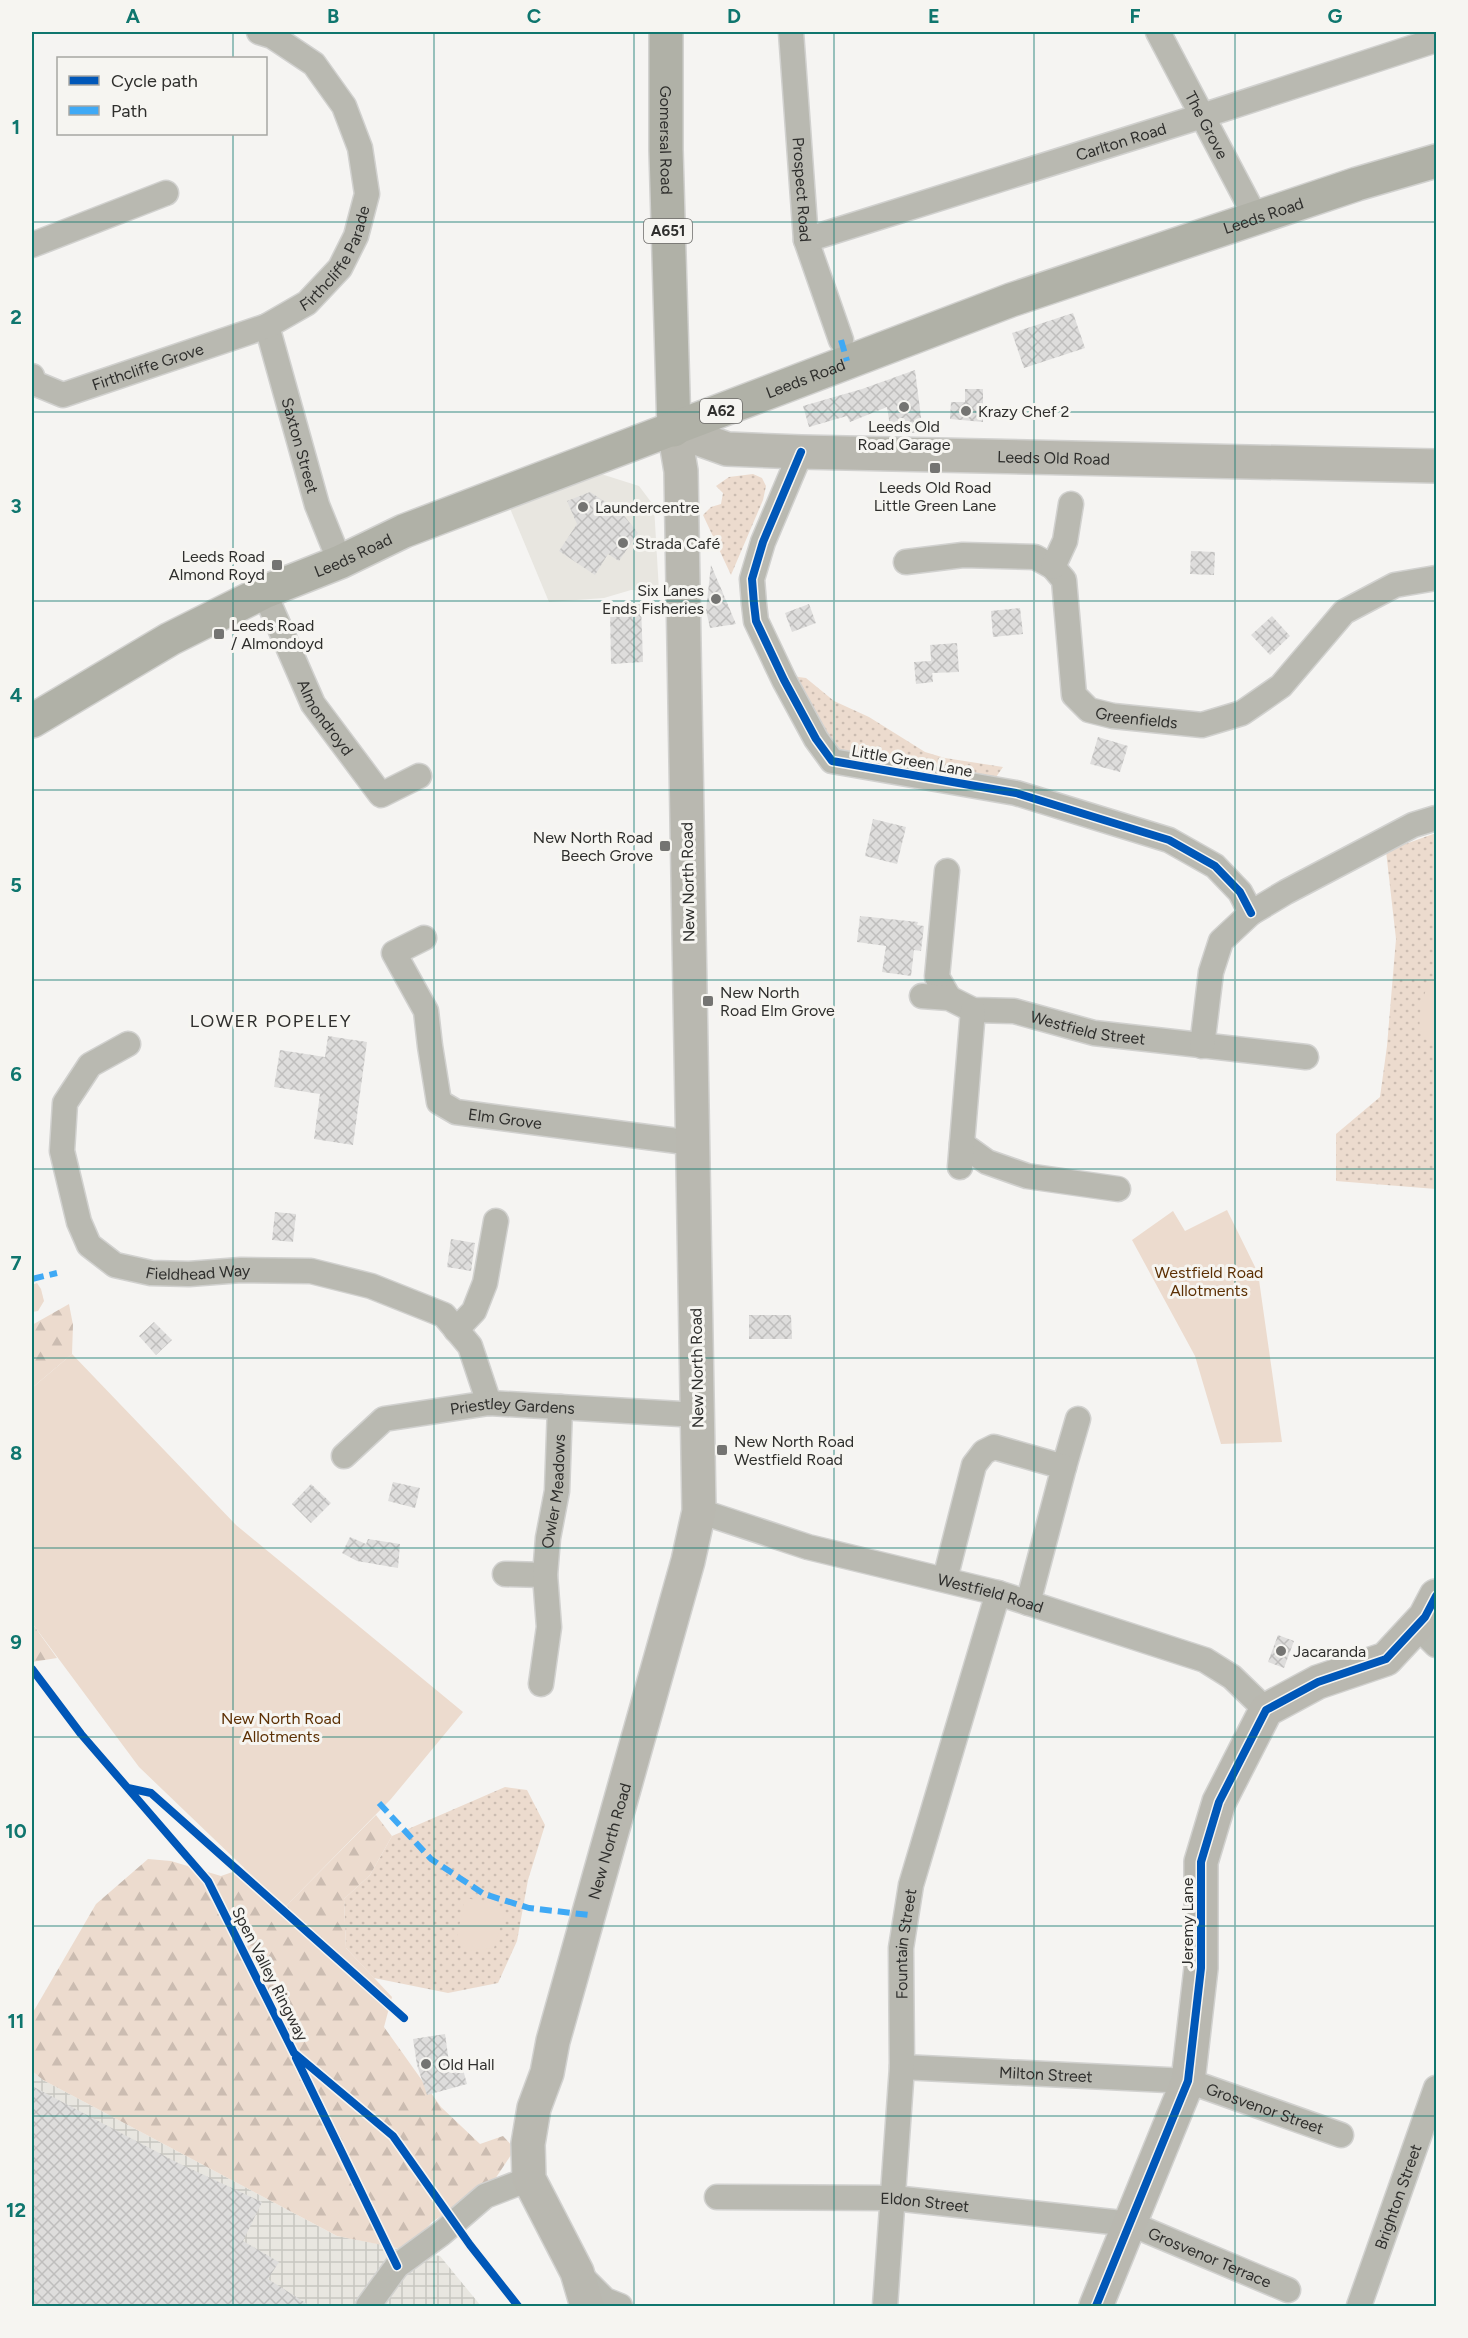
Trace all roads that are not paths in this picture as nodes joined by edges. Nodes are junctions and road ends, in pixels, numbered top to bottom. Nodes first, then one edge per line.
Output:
1 (259, 32) edge
2 (666, 32) edge
3 (791, 32) edge
4 (1158, 32) edge
5 (1437, 40) edge
6 (1202, 116) junction
7 (1437, 161) edge
8 (166, 192) dead end
9 (1256, 218) junction
10 (806, 240) junction
11 (32, 244) edge
12 (267, 326) junction
13 (841, 340) dead end
14 (32, 376) edge
15 (674, 430) junction
16 (801, 453) junction
17 (1437, 466) edge
18 (1071, 504) dead end
19 (340, 562) junction
20 (906, 562) dead end
21 (1053, 567) junction
22 (1437, 578) edge
23 (264, 592) junction
24 (32, 721) edge
25 (419, 776) dead end
26 (1437, 818) edge
27 (947, 871) dead end
28 (1251, 913) junction
29 (424, 938) dead end
30 (922, 996) dead end
31 (949, 998) junction
32 (973, 1010) junction
33 (128, 1044) dead end
34 (1202, 1046) junction
35 (1306, 1057) dead end
36 (693, 1143) junction
37 (1118, 1189) dead end
38 (496, 1221) dead end
39 (456, 1330) junction
40 (489, 1403) junction
41 (560, 1407) junction
42 (698, 1415) junction
43 (1078, 1419) dead end
44 (344, 1456) dead end
45 (1064, 1467) junction
46 (699, 1511) junction
47 (505, 1574) dead end
48 (545, 1575) junction
49 (945, 1579) junction
50 (998, 1593) junction
51 (1437, 1596) edge
52 (1028, 1603) junction
53 (1427, 1635) edge
54 (541, 1684) dead end
55 (1266, 1710) junction
56 (902, 2067) junction
57 (1188, 2081) junction
58 (1437, 2088) edge
59 (1341, 2135) dead end
60 (529, 2179) junction
61 (717, 2197) dead end
62 (894, 2198) junction
63 (1131, 2224) junction
64 (577, 2272) junction
65 (1288, 2290) dead end
66 (368, 2307) edge
67 (587, 2307) edge
68 (620, 2307) edge
69 (885, 2307) edge
70 (1096, 2307) edge
71 (1359, 2307) edge

1 - 12 street, Firthcliffe Parade
2 - 15 main road, Gomersal Road / A651
3 - 10 street, Prospect Road
4 - 6 street, The Grove
5 - 6 street, Carlton Road
6 - 9 street, The Grove
6 - 10 street, Carlton Road
7 - 9 main road, Leeds Road / A62
8 - 11 street
9 - 15 main road, Leeds Road / A62
10 - 13 street, Prospect Road
12 - 14 street, Firthcliffe Grove
12 - 19 street, Saxton Street
15 - 16 main road, Leeds Old Road
15 - 19 main road, Leeds Road / A62
15 - 36 main road, New North Road
16 - 17 main road, Leeds Old Road
16 - 28 street, Little Green Lane
18 - 21 street
19 - 23 main road, Leeds Road / A62
20 - 21 street
21 - 22 street, Greenfields
23 - 24 main road, Leeds Road / A62
23 - 25 street, Almondroyd
26 - 28 street
27 - 31 street
28 - 34 street
29 - 36 street, Elm Grove
30 - 31 street, Westfield Street
31 - 32 street, Westfield Street
32 - 34 street, Westfield Street
32 - 37 street
33 - 39 street, Fieldhead Way
34 - 35 street, Westfield Street
36 - 42 main road, New North Road
38 - 39 street
39 - 40 street, Fieldhead Way
40 - 41 street, Priestley Gardens
40 - 44 street, Priestley Gardens
41 - 42 street, Priestley Gardens
41 - 48 street, Owler Meadows
42 - 46 main road, New North Road
43 - 45 street
45 - 49 street
45 - 52 street
46 - 49 street, Westfield Road
46 - 60 main road, New North Road
47 - 48 street
48 - 54 street, Owler Meadows
49 - 50 street, Westfield Road
50 - 52 street, Westfield Road
50 - 56 street, Fountain Street
51 - 53 main road
52 - 55 street, Westfield Road
53 - 55 main road
55 - 57 main road, Jeremy Lane
56 - 57 street, Milton Street
56 - 62 street, Fountain Street
57 - 59 street, Grosvenor Street
57 - 63 main road, Jeremy Lane
58 - 71 street, Brighton Street
60 - 64 main road, New North Road
60 - 66 street
61 - 62 street, Eldon Street
62 - 63 street, Eldon Street
62 - 69 street, Fountain Street
63 - 65 street, Grosvenor Terrace
63 - 70 main road, Jeremy Lane
64 - 67 main road, New North Road
64 - 68 street

